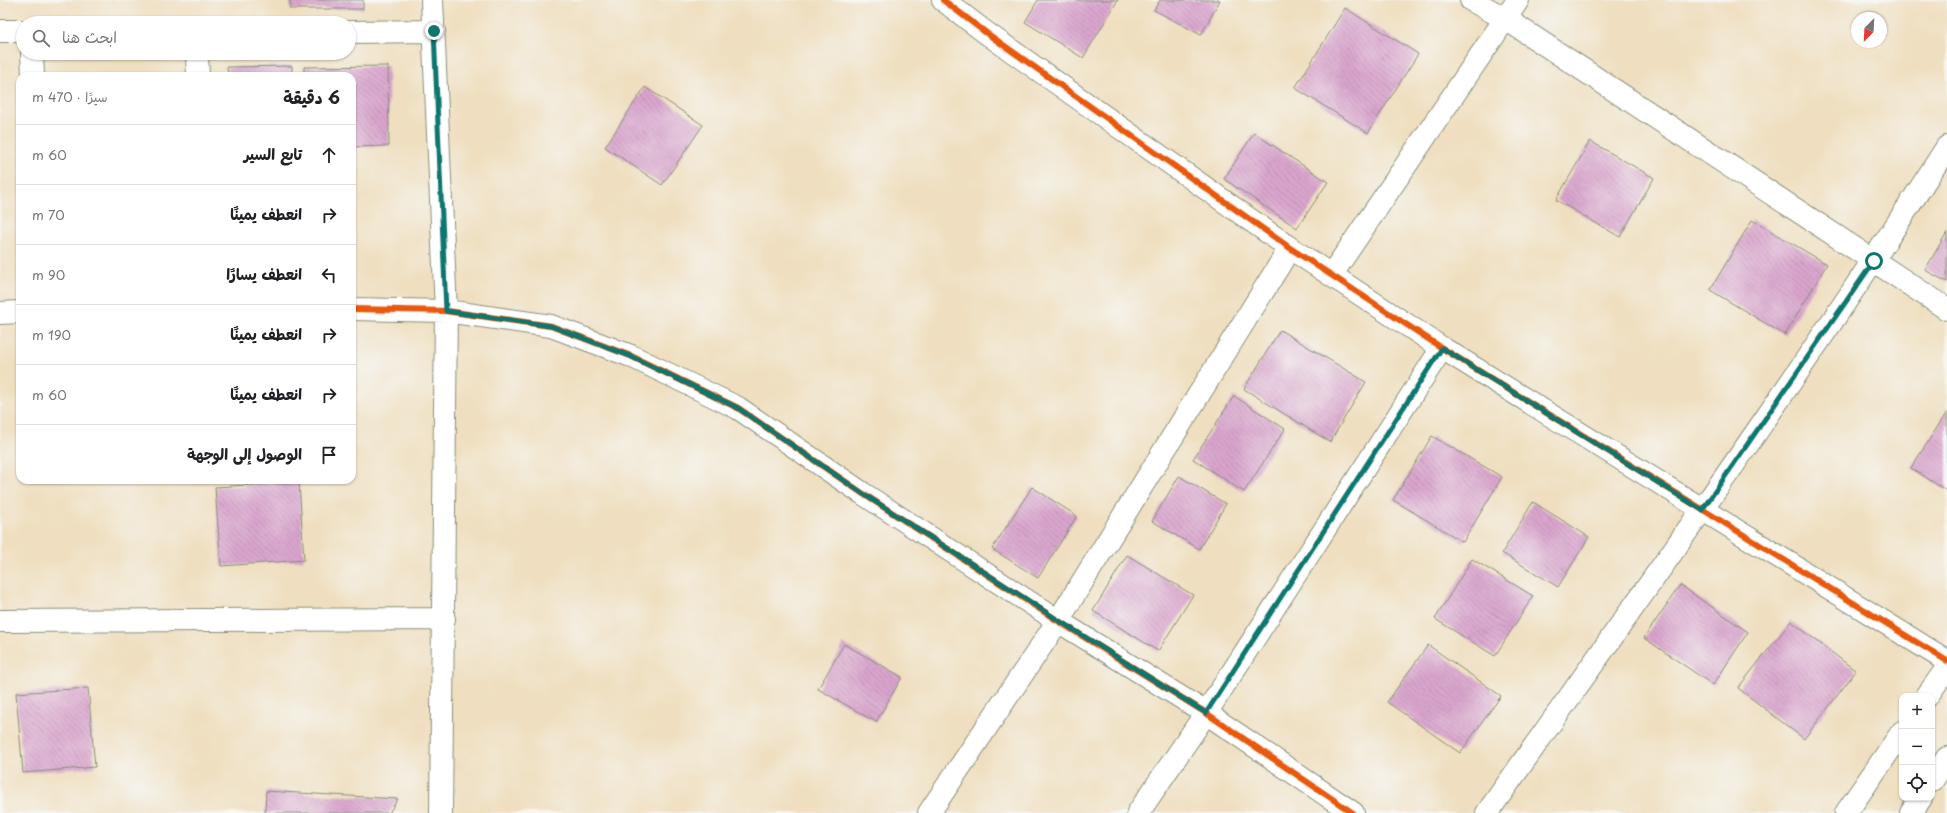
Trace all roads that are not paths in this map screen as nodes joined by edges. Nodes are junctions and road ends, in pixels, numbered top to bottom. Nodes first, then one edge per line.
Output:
1 (432, 0) edge
2 (943, 0) edge
3 (1471, 0) edge
4 (1518, 0) edge
5 (1506, 19) junction
6 (0, 31) edge
7 (16, 31) edge
8 (434, 31) junction
9 (356, 32) edge
10 (32, 60) edge
11 (197, 60) edge
12 (33, 72) edge
13 (198, 72) edge
14 (1947, 147) edge
15 (1290, 248) junction
16 (1874, 261) junction
17 (1332, 274) junction
18 (356, 309) edge
19 (1947, 309) edge
20 (446, 311) junction
21 (16, 312) edge
22 (0, 313) edge
23 (1442, 348) junction
24 (1702, 510) junction
25 (444, 619) junction
26 (1058, 620) junction
27 (0, 622) edge
28 (1947, 660) edge
29 (1947, 668) edge
30 (1930, 693) edge
31 (1206, 713) junction
32 (1899, 736) edge
33 (1947, 758) edge
34 (1935, 776) edge
35 (1919, 801) edge
36 (441, 813) edge
37 (929, 813) edge
38 (1138, 813) edge
39 (1353, 813) edge
40 (1487, 813) edge
41 (1846, 813) edge
42 (1911, 813) edge

1 - 8 street
2 - 15 street
3 - 5 street
4 - 5 street
5 - 16 street
5 - 17 street
6 - 7 street
8 - 9 street
8 - 20 street
10 - 12 street
11 - 13 street
14 - 16 street
15 - 17 street
15 - 26 street
16 - 19 street
16 - 24 street
17 - 23 street
18 - 20 street
20 - 25 street
20 - 26 street
21 - 22 street
23 - 24 street
23 - 31 street
24 - 28 street
24 - 40 street
25 - 27 street
25 - 36 street
26 - 31 street
26 - 37 street
29 - 30 street
31 - 38 street
31 - 39 street
32 - 41 street
33 - 34 street
35 - 42 street

